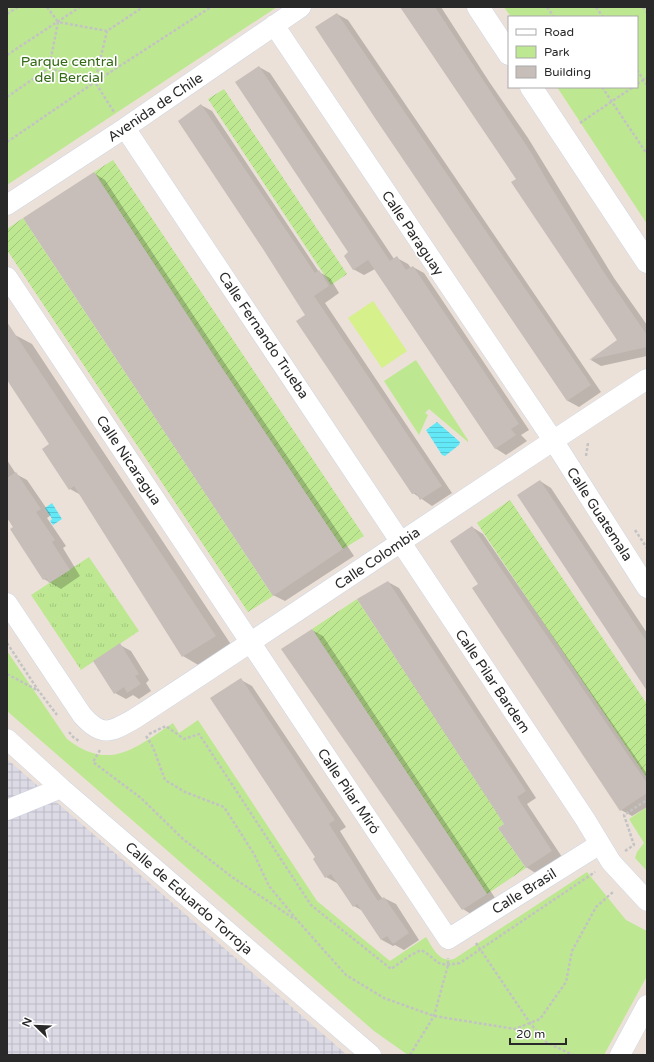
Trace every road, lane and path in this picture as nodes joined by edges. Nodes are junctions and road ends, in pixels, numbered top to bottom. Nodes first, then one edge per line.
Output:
1 (18, 7) edge
2 (47, 7) edge
3 (80, 7) edge
4 (143, 7) edge
5 (211, 7) edge
6 (301, 7) edge
7 (478, 7) edge
8 (547, 7) edge
9 (596, 7) edge
10 (643, 7) edge
11 (647, 13) edge
12 (7, 14) edge
13 (553, 16) edge
14 (602, 16) edge
15 (58, 22) junction
16 (274, 25) junction
17 (107, 31) junction
18 (508, 52) edge
19 (7, 55) edge
20 (49, 68) junction
21 (638, 71) edge
22 (647, 78) edge
23 (644, 80) junction
24 (95, 82) junction
25 (638, 83) edge
26 (647, 85) edge
27 (532, 88) edge
28 (603, 88) edge
29 (632, 88) edge
30 (7, 97) edge
31 (612, 102) junction
32 (114, 112) dead end
33 (580, 123) dead end
34 (126, 128) junction
35 (7, 142) edge
36 (647, 154) edge
37 (7, 205) edge
38 (647, 262) edge
39 (7, 277) edge
40 (647, 379) edge
41 (594, 438) dead end
42 (553, 440) junction
43 (590, 462) dead end
44 (634, 528) dead end
45 (402, 542) junction
46 (647, 548) edge
47 (647, 588) edge
48 (7, 603) edge
49 (7, 643) edge
50 (251, 643) junction
51 (7, 674) edge
52 (38, 690) junction
53 (60, 720) dead end
54 (69, 731) dead end
55 (146, 736) junction
56 (7, 739) edge
57 (139, 739) dead end
58 (104, 740) junction
59 (80, 741) dead end
60 (93, 748) dead end
61 (100, 750) junction
62 (62, 788) junction
63 (647, 800) edge
64 (7, 810) edge
65 (600, 844) junction
66 (611, 862) junction
67 (627, 879) junction
68 (647, 901) edge
69 (297, 920) junction
70 (466, 928) junction
71 (448, 939) junction
72 (480, 949) junction
73 (448, 965) junction
74 (647, 1005) edge
75 (434, 1016) junction
76 (530, 1023) junction
77 (371, 1055) edge
78 (410, 1055) edge
79 (573, 1055) edge
80 (620, 1055) edge

1 - 12 path
2 - 15 path
3 - 15 path
4 - 17 path
5 - 24 path
6 - 16 street, Avenida de Chile
7 - 18 street
8 - 13 path
9 - 14 path
10 - 11 path
15 - 17 path
15 - 19 path
15 - 20 path
16 - 34 street, Avenida de Chile
16 - 42 street, Calle Paraguay
17 - 24 path
20 - 24 path
20 - 30 path
21 - 23 path
22 - 23 path
23 - 25 path
23 - 26 path
24 - 32 path
24 - 35 path
27 - 38 street
28 - 31 path
29 - 31 path
31 - 33 path
31 - 36 path
34 - 37 street, Avenida de Chile
34 - 45 street, Calle Fernando Trueba
39 - 50 street, Calle Nicaragua
40 - 42 street, Calle Colombia
41 - 43 path
42 - 45 street, Calle Colombia
42 - 47 street, Calle Guatemala
44 - 46 path
45 - 50 street, Calle Colombia
45 - 65 street, Calle Pilar Bardem
48 - 58 street
49 - 52 path
50 - 58 street, Calle Colombia
50 - 71 street, Calle Pilar Miró
51 - 52 path
52 - 53 path
54 - 59 path
55 - 57 path
55 - 69 path
55 - 73 path
56 - 62 street, Calle de Eduardo Torroja
58 - 61 path
60 - 61 path
61 - 69 path
62 - 64 street
62 - 77 street, Calle de Eduardo Torroja
63 - 66 path
65 - 66 street, Calle Pilar Bardem
65 - 70 street, Calle Brasil
66 - 67 street, Calle Pilar Bardem
66 - 72 path
67 - 68 street, Calle Pilar Bardem
67 - 76 path
69 - 75 path
70 - 71 street, Calle Brasil
70 - 72 path
71 - 73 path
72 - 73 path
72 - 76 path
73 - 75 path
74 - 80 street
75 - 76 path
75 - 78 path
76 - 79 path

